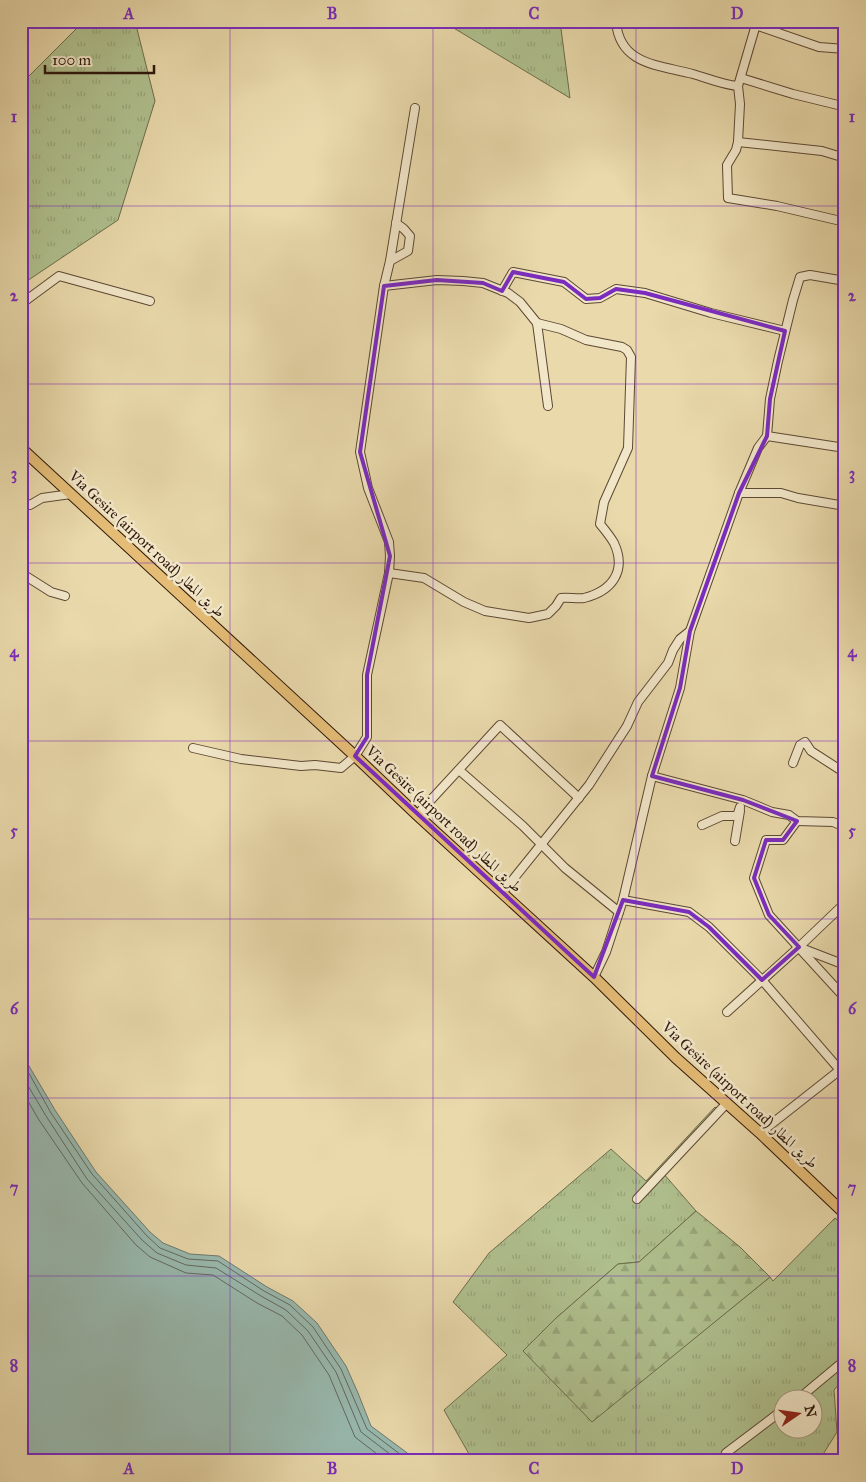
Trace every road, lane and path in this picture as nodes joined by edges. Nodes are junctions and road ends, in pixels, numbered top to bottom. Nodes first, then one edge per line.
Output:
1 (616, 21) edge
2 (744, 21) edge
3 (757, 23) edge
4 (845, 49) edge
5 (741, 78) junction
6 (738, 86) junction
7 (845, 101) edge
8 (415, 108) dead end
9 (738, 142) junction
10 (845, 158) edge
11 (845, 222) edge
12 (396, 223) junction
13 (390, 261) junction
14 (845, 281) edge
15 (384, 286) junction
16 (502, 291) junction
17 (150, 300) dead end
18 (21, 304) edge
19 (537, 323) junction
20 (785, 331) junction
21 (548, 406) dead end
22 (767, 436) junction
23 (21, 448) edge
24 (845, 448) edge
25 (739, 493) junction
26 (71, 494) junction
27 (21, 501) edge
28 (845, 506) edge
29 (21, 573) edge
30 (389, 573) junction
31 (65, 596) dead end
32 (690, 632) junction
33 (193, 748) dead end
34 (355, 756) junction
35 (793, 763) dead end
36 (459, 770) junction
37 (845, 773) edge
38 (652, 776) junction
39 (579, 798) junction
40 (742, 804) junction
41 (417, 815) junction
42 (796, 820) junction
43 (702, 825) dead end
44 (845, 827) edge
45 (735, 841) dead end
46 (542, 844) junction
47 (502, 894) junction
48 (623, 900) junction
49 (845, 903) edge
50 (841, 911) edge
51 (619, 912) junction
52 (799, 947) junction
53 (845, 965) edge
54 (594, 977) junction
55 (762, 980) junction
56 (845, 998) edge
57 (727, 1012) dead end
58 (843, 1071) edge
59 (726, 1104) junction
60 (760, 1133) junction
61 (637, 1199) dead end
62 (845, 1214) edge
63 (845, 1360) edge
64 (809, 1390) edge
65 (774, 1417) edge
66 (723, 1461) edge

1 - 6 street
2 - 3 street
3 - 4 street
3 - 5 street
5 - 6 street
5 - 7 street
6 - 9 street
8 - 12 street
9 - 10 street
9 - 11 street
12 - 13 street
12 - 13 street
13 - 15 street
14 - 20 street
15 - 16 street
15 - 30 street
16 - 19 street
16 - 20 street
17 - 18 street
19 - 21 street
19 - 30 street
20 - 22 street
22 - 24 street
22 - 25 street
23 - 26 main road, Via Gesire (airport road) طريق المطار
25 - 28 street
25 - 32 street
26 - 27 street
26 - 34 main road, Via Gesire (airport road) طريق المطار
29 - 31 street
30 - 34 street
32 - 38 street
32 - 39 street
33 - 34 street
34 - 41 main road, Via Gesire (airport road) طريق المطار
35 - 37 street
36 - 39 street
36 - 41 street
36 - 46 street
38 - 40 street
38 - 48 street
39 - 46 street
40 - 42 street
40 - 43 street
40 - 45 street
41 - 47 main road, Via Gesire (airport road) طريق المطار
42 - 44 street
42 - 52 street
46 - 47 street
46 - 51 street
47 - 54 main road, Via Gesire (airport road) طريق المطار
48 - 51 street
48 - 55 street
49 - 50 street
50 - 52 street
51 - 54 street
52 - 53 street
52 - 55 street
52 - 56 street
54 - 59 main road, Via Gesire (airport road) طريق المطار
55 - 57 street
55 - 58 street
58 - 60 street
59 - 60 main road, Via Gesire (airport road) طريق المطار
59 - 61 street
60 - 62 main road, Via Gesire (airport road) طريق المطار
63 - 64 street
65 - 66 street

